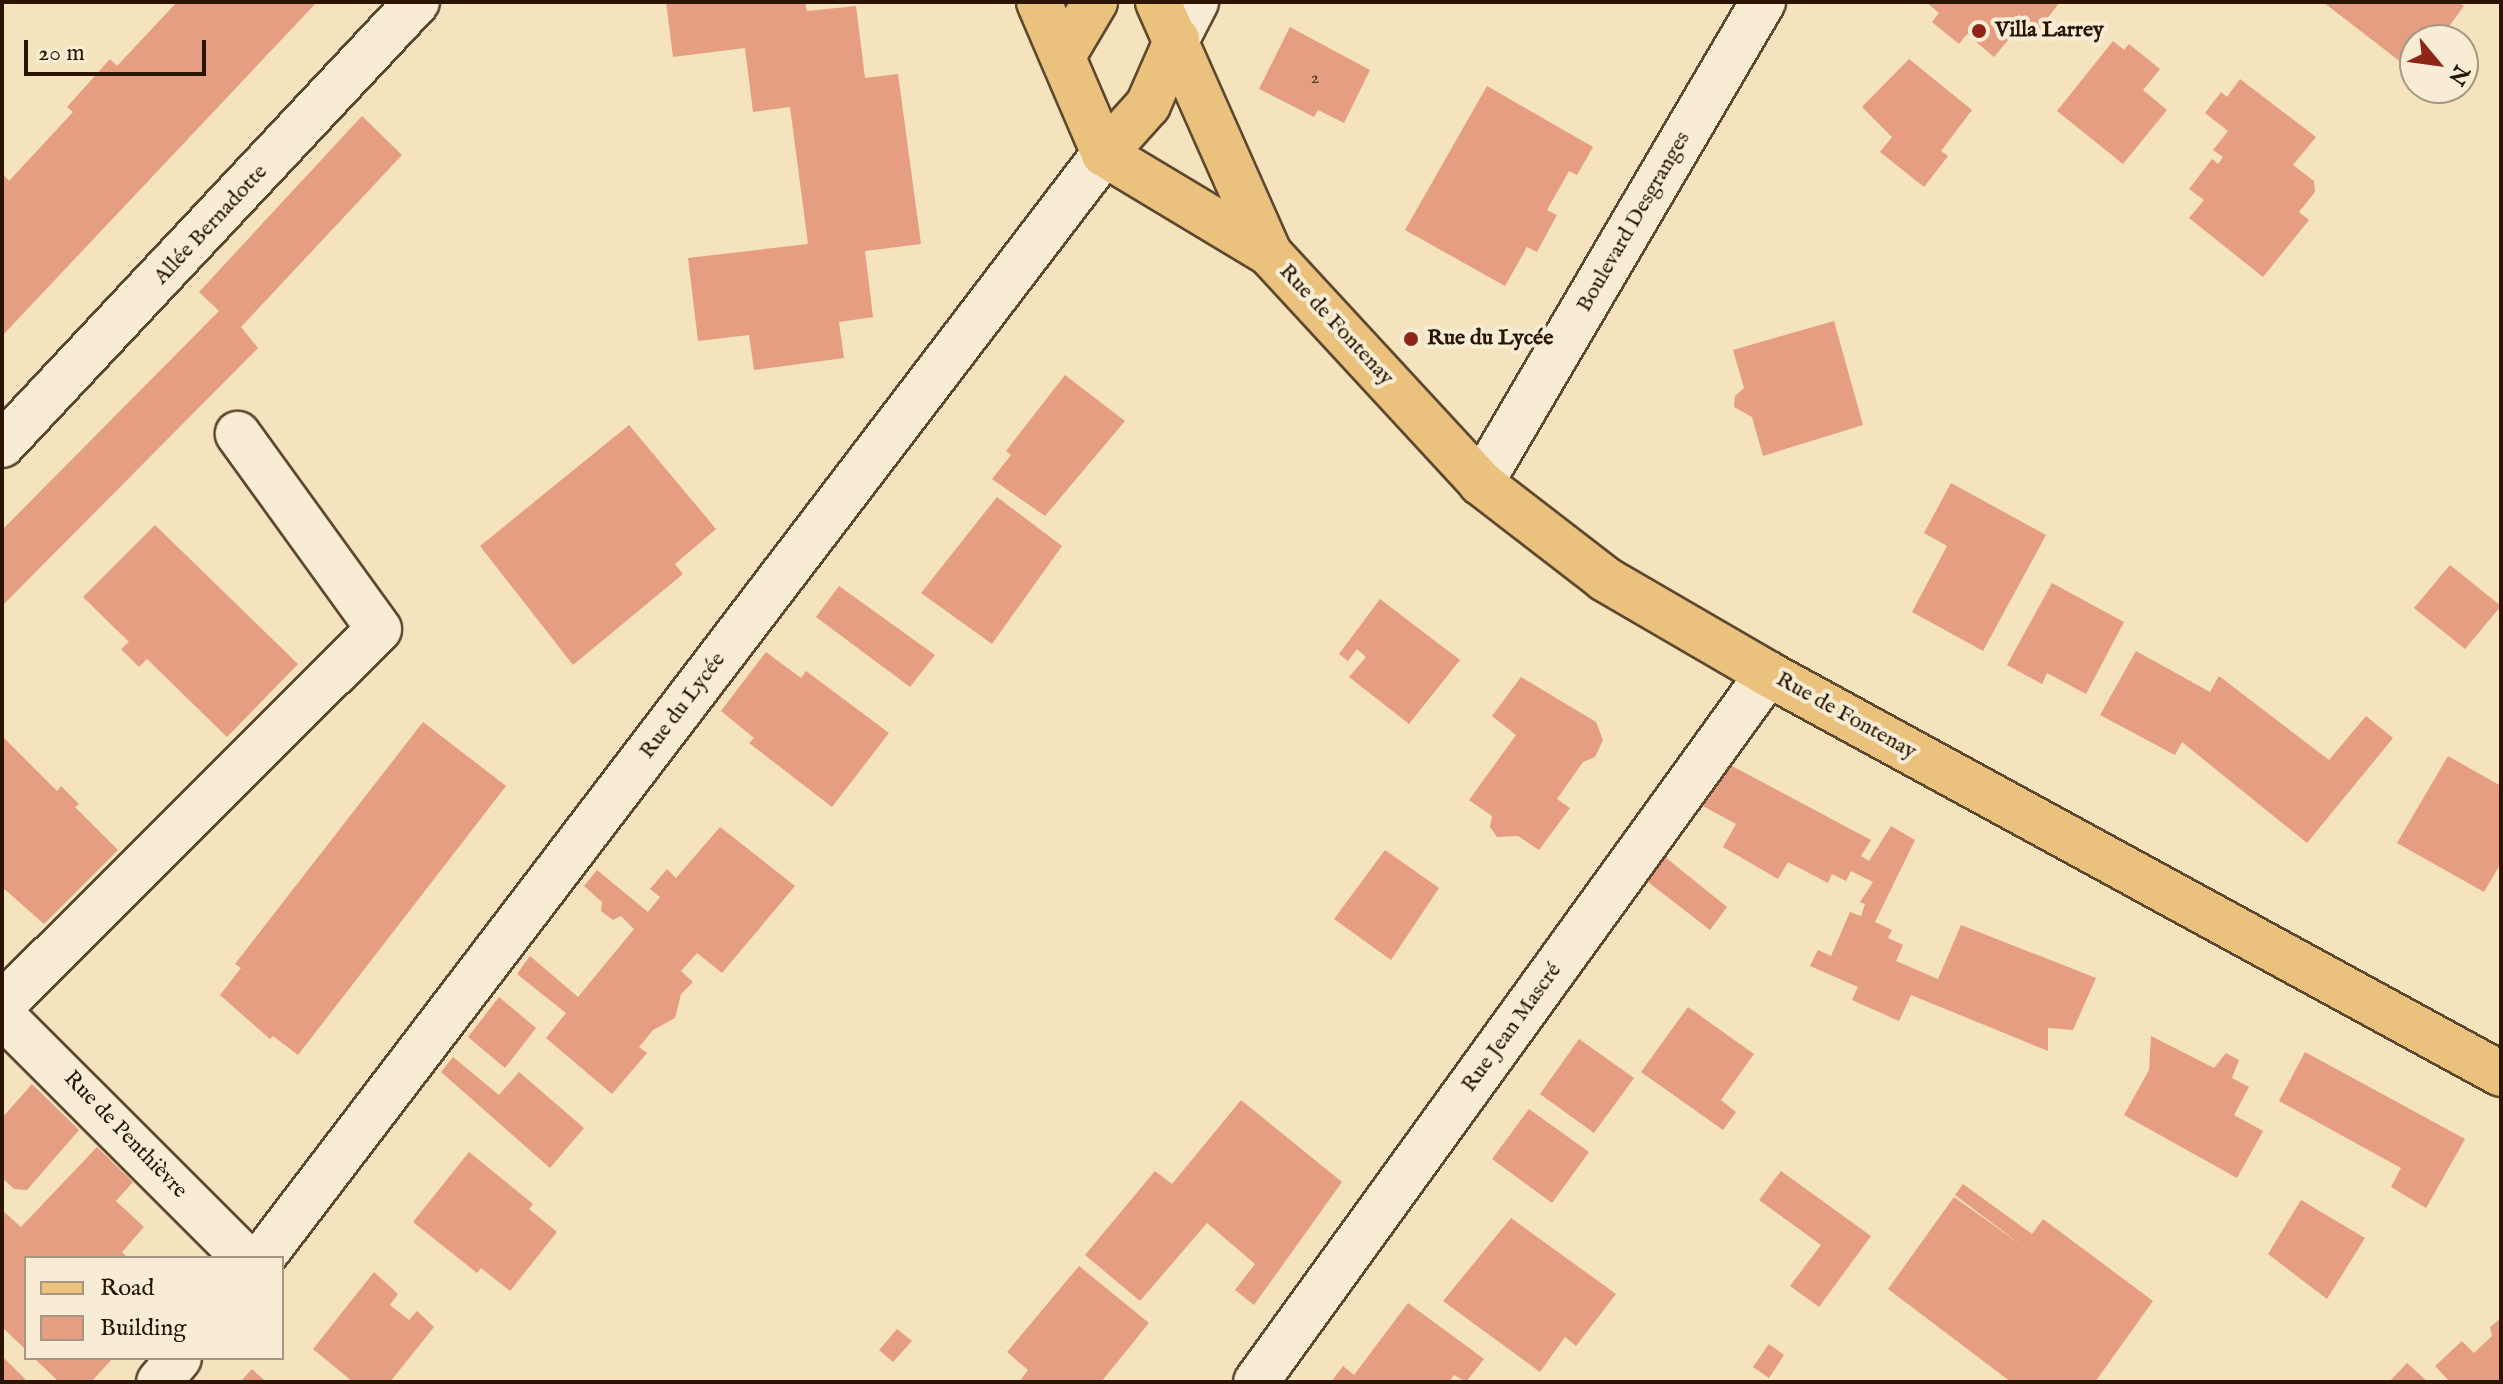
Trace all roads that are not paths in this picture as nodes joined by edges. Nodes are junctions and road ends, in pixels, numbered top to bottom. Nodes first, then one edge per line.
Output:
1 (417, 2) edge
2 (1039, 2) edge
3 (1095, 2) edge
4 (1763, 2) edge
5 (1177, 14) edge
6 (1063, 56) junction
7 (1104, 154) junction
8 (1269, 253) junction
9 (238, 434) dead end
10 (2, 445) edge
11 (1481, 483) junction
12 (1768, 674) junction
13 (2, 1005) edge
14 (2, 1015) edge
15 (2501, 1074) edge
16 (243, 1256) edge
17 (264, 1256) edge
18 (177, 1360) edge
19 (159, 1382) edge
20 (1256, 1382) edge

1 - 10 street, Allée Bernadotte
2 - 6 main road
3 - 6 main road
4 - 11 street, Boulevard Desgranges
5 - 7 main road
5 - 8 main road, Rue de Fontenay
6 - 7 main road
7 - 8 main road, Rue de Fontenay
7 - 17 street, Rue du Lycée
8 - 11 main road, Rue de Fontenay
9 - 13 street
11 - 12 main road, Rue de Fontenay
12 - 15 main road, Rue de Fontenay
12 - 20 street, Rue Jean Mascré
14 - 16 street, Rue de Penthièvre
18 - 19 street

